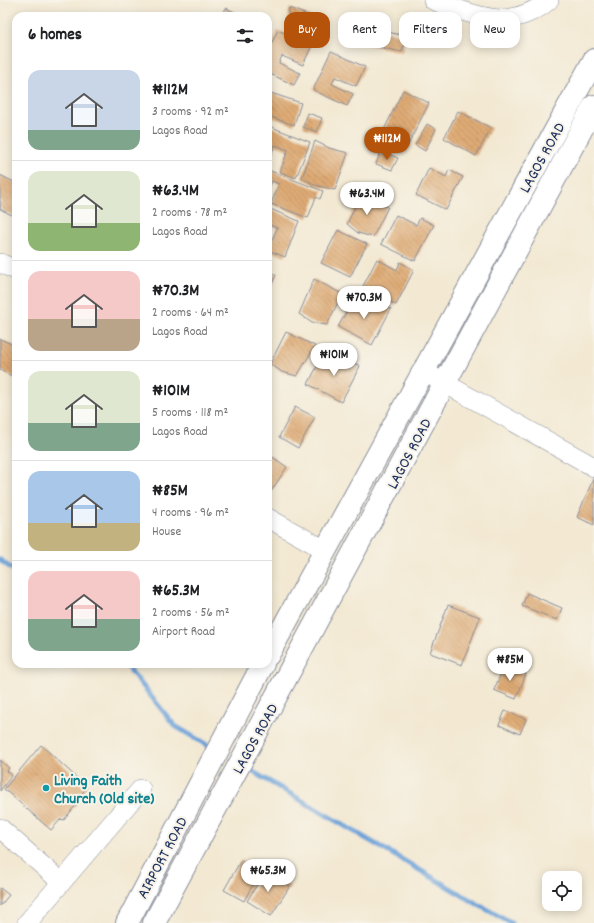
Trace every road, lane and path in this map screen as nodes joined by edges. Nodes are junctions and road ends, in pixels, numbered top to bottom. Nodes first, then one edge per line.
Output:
1 (433, 0) edge
2 (544, 2) edge
3 (594, 60) edge
4 (594, 106) edge
5 (0, 263) edge
6 (12, 268) edge
7 (423, 371) junction
8 (445, 383) junction
9 (594, 467) edge
10 (272, 520) edge
11 (326, 550) junction
12 (272, 648) edge
13 (261, 668) edge
14 (141, 788) dead end
15 (196, 790) joint
16 (221, 798) joint
17 (0, 828) edge
18 (61, 882) junction
19 (26, 923) edge
20 (126, 923) edge
21 (154, 923) edge

1 - 2 street
3 - 7 main road, LAGOS ROAD
4 - 8 main road, LAGOS ROAD
5 - 6 street
7 - 8 street
7 - 11 main road, LAGOS ROAD
8 - 9 street
8 - 16 main road, LAGOS ROAD
10 - 11 street
11 - 12 main road, LAGOS ROAD
13 - 15 main road, LAGOS ROAD
14 - 18 street
15 - 20 main road, AIRPORT ROAD
16 - 21 main road, AIRPORT ROAD
17 - 18 street
18 - 19 street

